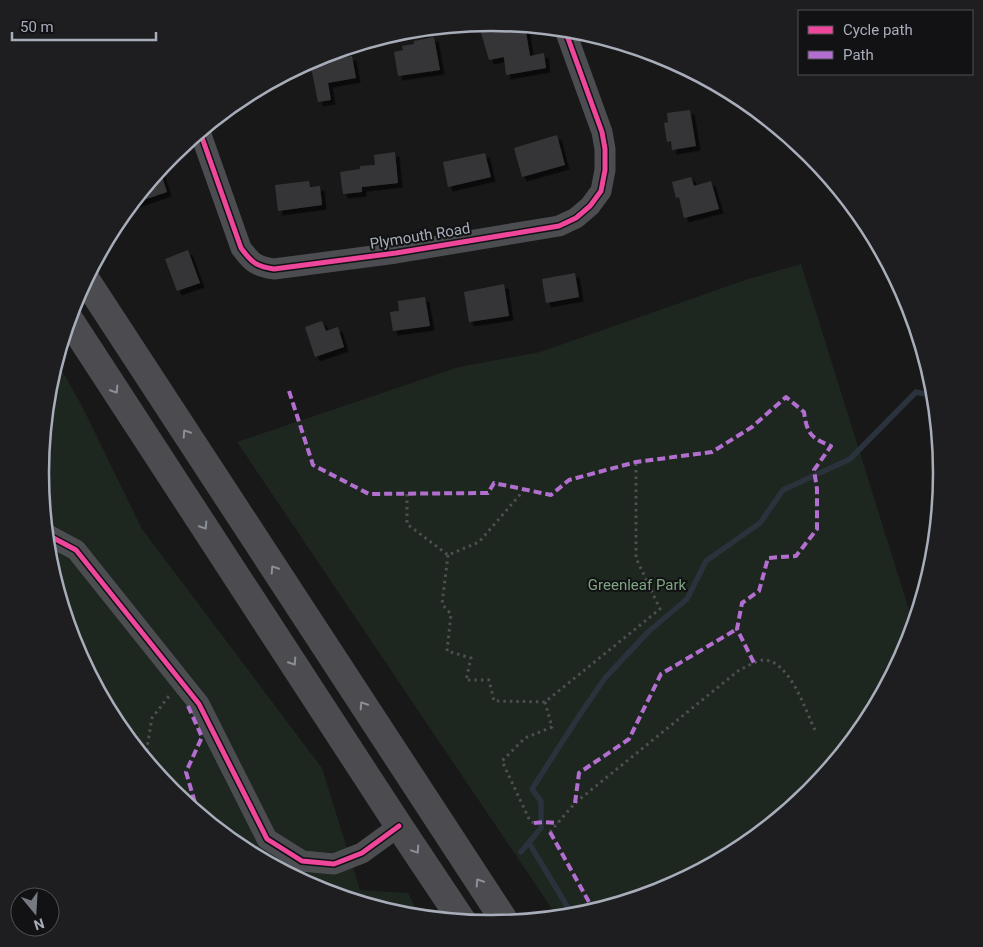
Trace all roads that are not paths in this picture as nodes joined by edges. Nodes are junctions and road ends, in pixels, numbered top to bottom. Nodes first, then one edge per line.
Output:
1 (568, 38) edge
2 (202, 139) edge
3 (91, 287) edge
4 (74, 328) edge
5 (73, 330) edge
6 (95, 359) junction
7 (54, 538) edge
8 (399, 826) junction
9 (458, 914) edge
10 (501, 916) edge

1 - 2 street, Plymouth Road
10 -> 3 highway
4 - 6 highway
5 - 6 highway
6 -> 8 highway
7 - 8 street
8 -> 9 highway

